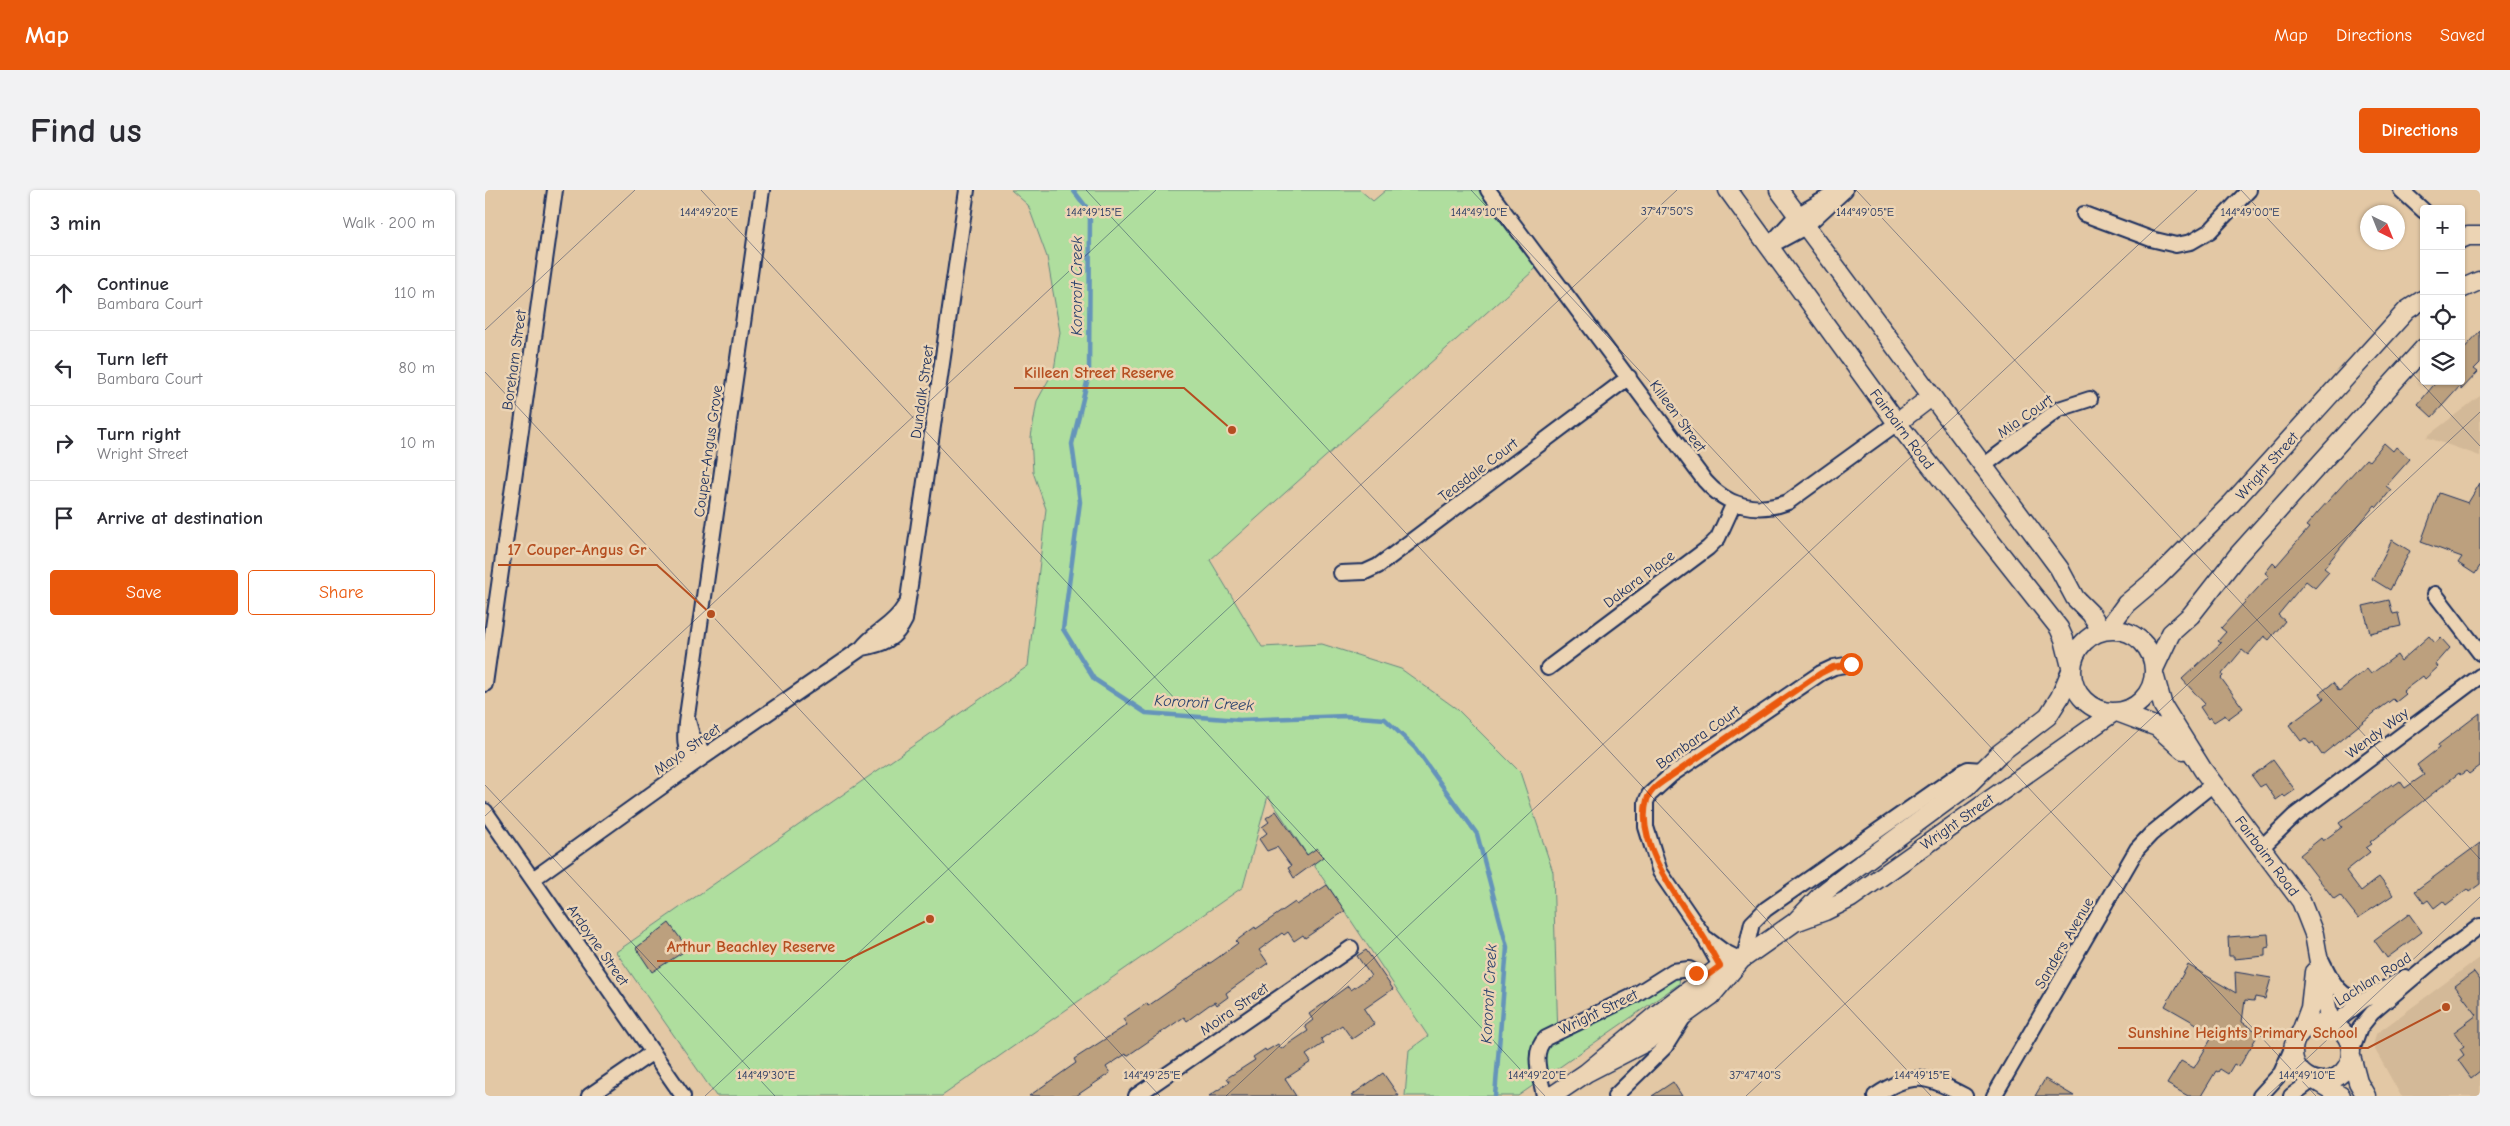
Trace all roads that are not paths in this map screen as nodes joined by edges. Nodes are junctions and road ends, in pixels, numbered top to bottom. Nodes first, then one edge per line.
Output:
1 (555, 190) edge
2 (762, 190) edge
3 (967, 190) edge
4 (1728, 190) edge
5 (1779, 190) edge
6 (1841, 190) edge
7 (1845, 190) edge
8 (2249, 190) edge
9 (2401, 190) edge
10 (1496, 193) edge
11 (2420, 207) edge
12 (2084, 214) dead end
13 (1801, 221) junction
14 (1768, 247) junction
15 (2465, 279) edge
16 (2479, 281) edge
17 (2465, 287) edge
18 (2420, 302) edge
19 (2420, 352) edge
20 (1629, 377) junction
21 (1931, 397) junction
22 (2090, 398) dead end
23 (1897, 423) junction
24 (1982, 467) junction
25 (1734, 503) junction
26 (1341, 574) dead end
27 (2435, 594) dead end
28 (908, 600) joint
29 (2105, 630) junction
30 (2480, 653) edge
31 (1851, 664) dead end
32 (1547, 668) dead end
33 (2071, 669) junction
34 (2154, 672) junction
35 (2480, 676) edge
36 (485, 684) edge
37 (2116, 712) junction
38 (687, 716) junction
39 (705, 756) junction
40 (692, 765) junction
41 (1983, 770) junction
42 (2203, 770) junction
43 (2216, 788) junction
44 (485, 811) edge
45 (2257, 843) junction
46 (533, 879) junction
47 (1795, 922) junction
48 (2480, 926) edge
49 (1703, 935) junction
50 (1351, 948) dead end
51 (2317, 949) junction
52 (1743, 959) junction
53 (2432, 962) junction
54 (1723, 972) junction
55 (1700, 981) junction
56 (2363, 1001) junction
57 (1685, 1014) junction
58 (2331, 1024) junction
59 (2297, 1038) junction
60 (653, 1052) junction
61 (2351, 1054) junction
62 (1586, 1073) junction
63 (2314, 1081) junction
64 (1550, 1095) edge
65 (589, 1096) edge
66 (683, 1096) edge
67 (1136, 1096) edge
68 (1615, 1096) edge
69 (1875, 1096) edge
70 (1965, 1096) edge
71 (1994, 1096) edge
72 (2260, 1096) edge
73 (2291, 1096) edge
74 (2341, 1096) edge
75 (2366, 1096) edge

1 - 36 street, Boreham Street
2 - 38 street, Couper-Angus Grove
3 - 28 street, Dundalk Street
4 - 14 street, Fairbairn Road
5 - 13 street
6 - 13 street
7 - 13 street
8 - 12 street
9 - 11 street
10 - 20 street, Killeen Street
13 - 14 street
13 - 21 street
14 - 23 street, Fairbairn Road
15 - 16 street
16 - 17 street
18 - 29 street, Wright Street
19 - 34 street
20 - 25 street, Killeen Street
20 - 26 street, Teasdale Court
21 - 23 street
21 - 24 street
22 - 24 street, Mia Court
23 - 25 street, Killeen Street
23 - 33 street, Fairbairn Road
24 - 29 street
25 - 32 street, Dakara Place
27 - 30 street
28 - 39 street, Mayo Street
29 - 33 street
29 - 34 street
31 - 49 street, Bambara Court
33 - 37 street
33 - 41 street, Wright Street
34 - 37 street
34 - 42 street, Fairbairn Road
35 - 45 street, Wendy Way
37 - 42 street, Fairbairn Road
37 - 47 street, Wright Street
38 - 39 street, Couper-Angus Grove
38 - 40 street, Couper-Angus Grove
39 - 40 street, Mayo Street
40 - 46 street, Mayo Street
41 - 47 street, Wright Street
41 - 52 street, Wright Street
42 - 43 street, Fairbairn Road
43 - 45 street, Fairbairn Road
43 - 71 street, Sanders Avenue
44 - 46 street, Ardoyne Street
45 - 51 street, Fairbairn Road
46 - 60 street, Ardoyne Street
47 - 52 street, Wright Street
48 - 53 street, Lachlan Road
49 - 52 street, Bambara Court
49 - 54 street, Bambara Court
50 - 67 street, Moira Street
51 - 56 street, Fairbairn Road
51 - 58 street, Fairbairn Road
51 - 59 street, Fairbairn Road
52 - 54 street, Wright Street
53 - 56 street, Lachlan Road
53 - 61 street, Lachlan Road
54 - 55 street, Wright Street
54 - 57 street, Wright Street
55 - 57 street
55 - 62 street, Wright Street
55 - 64 street, Wright Street
56 - 58 street, Lachlan Road
57 - 62 street, Wright Street
57 - 68 street, Wright Street
58 - 59 street
58 - 61 street
59 - 63 street
59 - 72 street
60 - 65 street
60 - 66 street, Ardoyne Street
61 - 63 street
61 - 75 street
62 - 64 street, Wright Street
63 - 73 street
63 - 74 street
69 - 70 street

